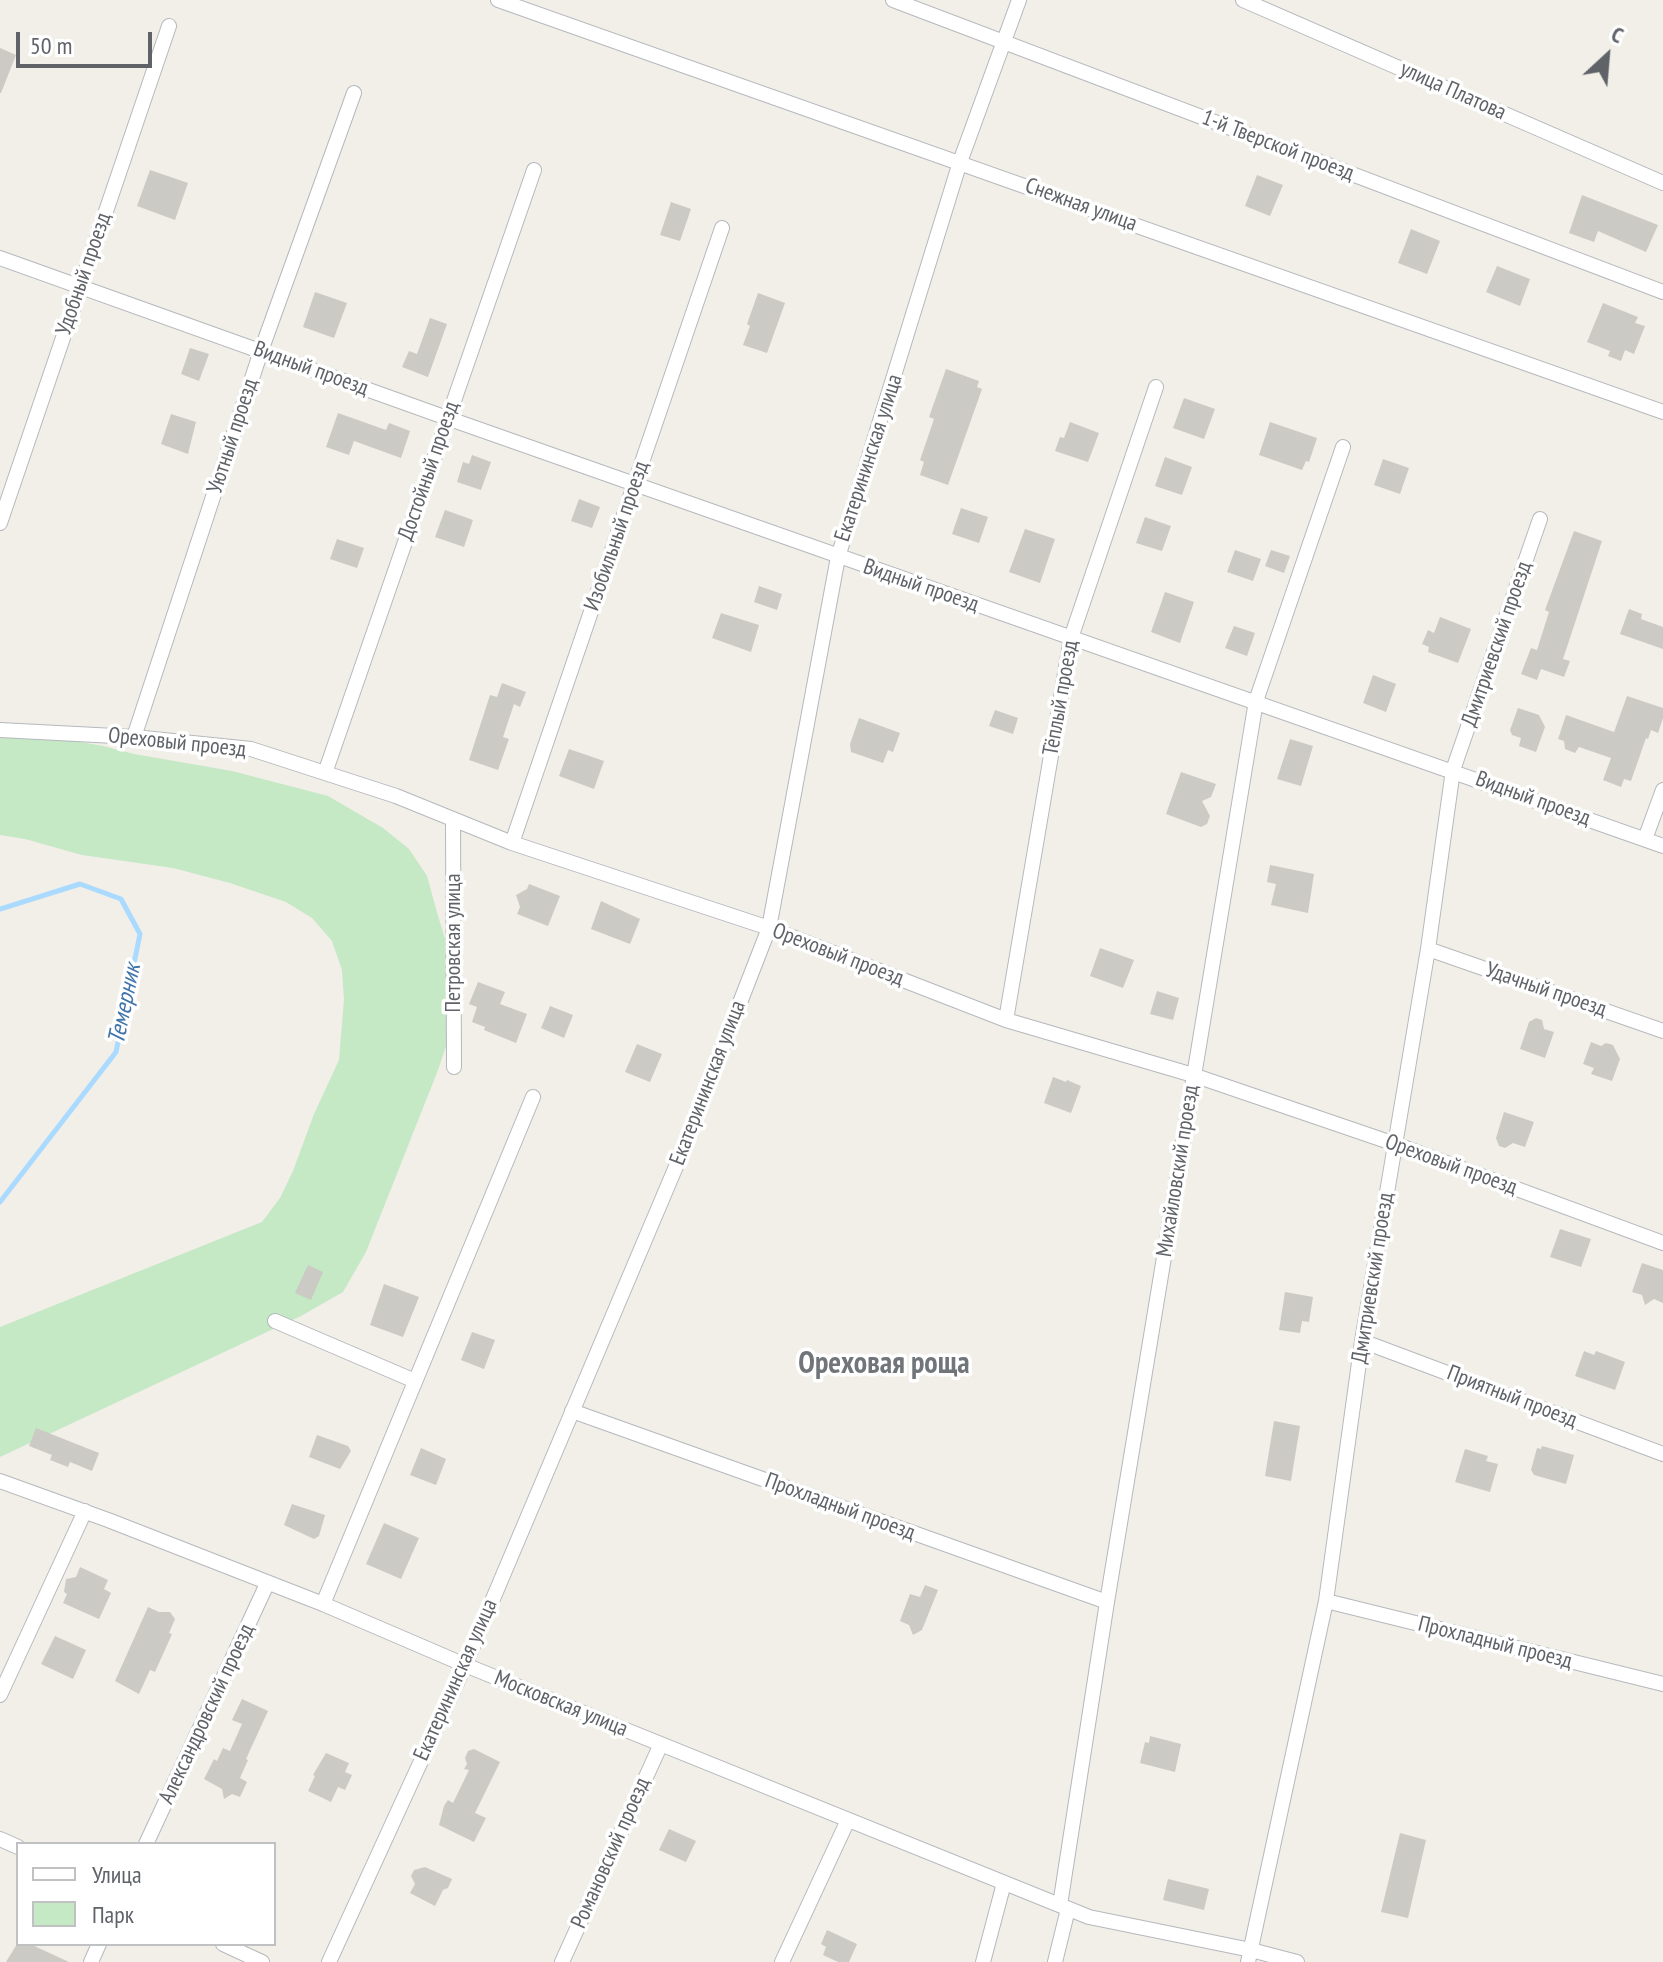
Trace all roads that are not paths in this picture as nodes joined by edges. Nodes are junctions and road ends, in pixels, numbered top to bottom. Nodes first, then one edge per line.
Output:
1 (498, 0) edge
2 (893, 0) edge
3 (1019, 0) edge
4 (1243, 0) edge
5 (169, 26) dead end
6 (1004, 42) junction
7 (354, 93) dead end
8 (960, 162) junction
9 (534, 170) dead end
10 (1663, 183) edge
11 (722, 228) dead end
12 (0, 258) edge
13 (80, 286) junction
14 (1663, 292) edge
15 (261, 351) junction
16 (1156, 387) dead end
17 (1663, 412) edge
18 (447, 418) junction
19 (1343, 447) dead end
20 (635, 482) junction
21 (1540, 519) dead end
22 (0, 523) edge
23 (838, 557) junction
24 (1071, 638) junction
25 (1256, 701) junction
26 (0, 730) edge
27 (134, 737) junction
28 (1453, 770) junction
29 (325, 773) junction
30 (1663, 790) edge
31 (453, 819) junction
32 (1645, 839) junction
33 (512, 843) junction
34 (1663, 846) edge
35 (769, 928) junction
36 (1428, 949) junction
37 (1006, 1020) junction
38 (1663, 1031) edge
39 (454, 1067) dead end
40 (1193, 1075) junction
41 (533, 1097) dead end
42 (1395, 1144) junction
43 (1663, 1243) edge
44 (275, 1321) dead end
45 (1362, 1341) junction
46 (415, 1381) junction
47 (572, 1411) junction
48 (1663, 1454) edge
49 (3, 1484) edge
50 (85, 1511) junction
51 (267, 1584) junction
52 (1326, 1601) junction
53 (1107, 1602) junction
54 (323, 1604) junction
55 (465, 1665) junction
56 (1663, 1684) edge
57 (0, 1695) edge
58 (661, 1744) junction
59 (848, 1820) junction
60 (147, 1842) edge
61 (1004, 1883) junction
62 (1064, 1907) junction
63 (227, 1946) edge
64 (1250, 1956) edge
65 (262, 1962) edge
66 (329, 1962) edge
67 (562, 1962) edge
68 (782, 1962) edge
69 (983, 1962) edge
70 (1055, 1962) edge
71 (1297, 1962) edge

1 - 8 street, Снежная улица
2 - 6 street, 1-й Тверской проезд
3 - 6 street, Екатерининская улица
4 - 10 street, улица Платова
5 - 13 street, Удобный проезд
6 - 8 street, Екатерининская улица
6 - 14 street, 1-й Тверской проезд
7 - 15 street, Уютный проезд
8 - 17 street, Снежная улица
8 - 23 street, Екатерининская улица
9 - 18 street, Достойный проезд
11 - 20 street, Изобильный проезд
12 - 13 street, Видный проезд
13 - 15 street, Видный проезд
13 - 22 street, Удобный проезд
15 - 18 street, Видный проезд
15 - 27 street, Уютный проезд
16 - 24 street, Тёплый проезд
18 - 20 street, Видный проезд
18 - 29 street, Достойный проезд
19 - 25 street, Михайловский проезд
20 - 23 street, Видный проезд
20 - 33 street, Изобильный проезд
21 - 28 street, Дмитриевский проезд
23 - 24 street, Видный проезд
23 - 35 street, Екатерининская улица
24 - 25 street, Видный проезд
24 - 37 street, Тёплый проезд
25 - 28 street, Видный проезд
25 - 40 street, Михайловский проезд
26 - 27 street, Ореховый проезд
27 - 29 street, Ореховый проезд
28 - 32 street, Видный проезд
28 - 36 street, Дмитриевский проезд
29 - 31 street, Ореховый проезд
30 - 32 street
31 - 33 street, Ореховый проезд
31 - 39 street, Петровская улица
32 - 34 street, Видный проезд
33 - 35 street, Ореховый проезд
35 - 37 street, Ореховый проезд
35 - 47 street, Екатерининская улица
36 - 38 street, Удачный проезд
36 - 42 street, Дмитриевский проезд
37 - 40 street, Ореховый проезд
40 - 42 street, Ореховый проезд
40 - 53 street, Михайловский проезд
41 - 46 street
42 - 43 street, Ореховый проезд
42 - 45 street, Дмитриевский проезд
44 - 46 street
45 - 48 street, Приятный проезд
45 - 52 street, Дмитриевский проезд
46 - 54 street
47 - 53 street, Прохладный проезд
47 - 55 street, Екатерининская улица
49 - 50 street, Московская улица
50 - 51 street, Московская улица
50 - 57 street
51 - 54 street, Московская улица
51 - 60 street, Александровский проезд
52 - 56 street, Прохладный проезд
52 - 64 street, Дмитриевский проезд
53 - 62 street, Михайловский проезд
54 - 55 street, Московская улица
55 - 58 street, Московская улица
55 - 66 street, Екатерининская улица
58 - 59 street, Московская улица
58 - 67 street, Романовский проезд
59 - 61 street, Московская улица
59 - 68 street
61 - 62 street, Московская улица
61 - 69 street
62 - 64 street, Московская улица
62 - 70 street, Михайловский проезд
63 - 65 street
64 - 71 street, Московская улица

